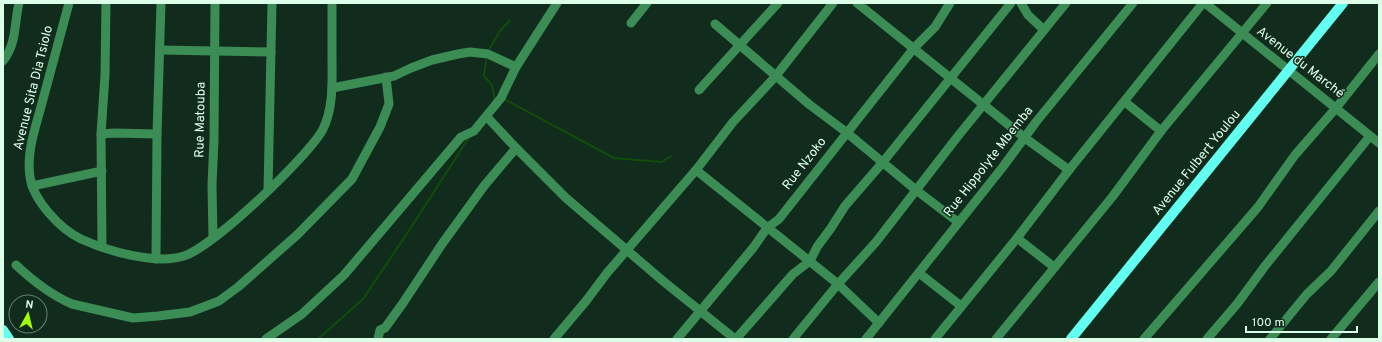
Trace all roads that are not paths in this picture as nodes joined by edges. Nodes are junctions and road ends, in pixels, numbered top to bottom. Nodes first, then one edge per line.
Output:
1 (19, 3) edge
2 (69, 3) edge
3 (106, 3) edge
4 (161, 3) edge
5 (215, 3) edge
6 (272, 3) edge
7 (332, 3) edge
8 (557, 3) edge
9 (647, 3) edge
10 (778, 3) edge
11 (833, 3) edge
12 (857, 3) edge
13 (950, 3) edge
14 (1011, 3) edge
15 (1021, 3) edge
16 (1066, 3) edge
17 (1133, 3) edge
18 (1204, 3) edge
19 (1267, 3) edge
20 (1343, 3) edge
21 (631, 23) dead end
22 (715, 24) dead end
23 (1044, 30) junction
24 (1242, 35) junction
25 (740, 46) junction
26 (914, 48) junction
27 (160, 50) junction
28 (214, 51) junction
29 (271, 52) junction
30 (1379, 54) edge
31 (3, 60) edge
32 (516, 67) junction
33 (1289, 71) junction
34 (386, 77) junction
35 (775, 77) junction
36 (950, 78) junction
37 (332, 88) junction
38 (699, 90) dead end
39 (1124, 102) junction
40 (984, 104) junction
41 (1336, 108) junction
42 (487, 117) junction
43 (1161, 131) junction
44 (846, 132) junction
45 (102, 134) junction
46 (157, 134) junction
47 (1370, 136) junction
48 (1025, 138) junction
49 (1379, 143) edge
50 (516, 148) junction
51 (883, 162) junction
52 (696, 170) junction
53 (1069, 170) junction
54 (102, 172) junction
55 (32, 186) junction
56 (268, 190) junction
57 (916, 190) junction
58 (1379, 211) edge
59 (958, 222) junction
60 (767, 228) junction
61 (213, 238) junction
62 (1017, 238) junction
63 (102, 247) junction
64 (627, 251) junction
65 (156, 259) junction
66 (810, 261) junction
67 (16, 265) dead end
68 (1054, 267) junction
69 (919, 273) junction
70 (1379, 282) edge
71 (838, 284) junction
72 (961, 306) junction
73 (700, 310) junction
74 (879, 323) junction
75 (3, 330) edge
76 (9, 339) edge
77 (266, 339) edge
78 (378, 339) edge
79 (554, 339) edge
80 (677, 339) edge
81 (736, 339) edge
82 (794, 339) edge
83 (866, 339) edge
84 (935, 339) edge
85 (996, 339) edge
86 (1071, 339) edge
87 (1144, 339) edge
88 (1207, 339) edge
89 (1270, 339) edge
90 (1331, 339) edge

1 - 31 street
2 - 55 street, Avenue Sita Dia Tsiolo
3 - 45 street
4 - 27 street
5 - 28 street, Rue Matouba
6 - 29 street
7 - 37 street, Avenue Sita Dia Tsiolo
8 - 32 street
9 - 21 street
10 - 25 street
11 - 35 street
12 - 26 street
13 - 26 street, Rue Nzoko
14 - 36 street
15 - 23 street
16 - 23 street
17 - 48 street, Rue Hippolyte Mbemba
18 - 24 street, Avenue du Marché
18 - 39 street
19 - 24 street
20 - 33 main road, Avenue Fulbert Youlou
22 - 25 street
23 - 40 street
24 - 33 street, Avenue du Marché
24 - 43 street
25 - 35 street
25 - 38 street
26 - 36 street
26 - 44 street, Rue Nzoko
27 - 28 street
27 - 46 street
28 - 29 street
28 - 61 street, Rue Matouba
29 - 56 street
30 - 41 street
32 - 34 street
32 - 42 street
33 - 41 street, Avenue du Marché
33 - 86 main road, Avenue Fulbert Youlou
34 - 37 street
34 - 67 street
35 - 44 street
35 - 52 street
36 - 40 street
36 - 51 street
37 - 56 street, Avenue Sita Dia Tsiolo
39 - 43 street
39 - 53 street
40 - 48 street
40 - 57 street
41 - 47 street, Avenue du Marché
41 - 87 street
42 - 50 street
42 - 77 street
43 - 68 street
44 - 51 street
44 - 60 street, Rue Nzoko
45 - 46 street
45 - 54 street
46 - 65 street
47 - 49 street, Avenue du Marché
47 - 88 street
48 - 53 street
48 - 59 street, Rue Hippolyte Mbemba
50 - 64 street
50 - 78 street
51 - 57 street
51 - 66 street
52 - 60 street
52 - 64 street
53 - 62 street
54 - 55 street
54 - 63 street
55 - 63 street, Avenue Sita Dia Tsiolo
56 - 61 street, Avenue Sita Dia Tsiolo
57 - 59 street
57 - 71 street
58 - 89 street
59 - 69 street, Rue Hippolyte Mbemba
60 - 66 street
60 - 73 street, Rue Nzoko
61 - 65 street, Avenue Sita Dia Tsiolo
62 - 68 street
62 - 72 street
63 - 65 street, Avenue Sita Dia Tsiolo
64 - 73 street
64 - 79 street
66 - 71 street
66 - 81 street
68 - 85 street
69 - 72 street
69 - 74 street, Rue Hippolyte Mbemba
70 - 90 street
71 - 74 street
71 - 82 street
72 - 84 street
73 - 80 street, Rue Nzoko
73 - 81 street
74 - 83 street, Rue Hippolyte Mbemba
75 - 76 main road

